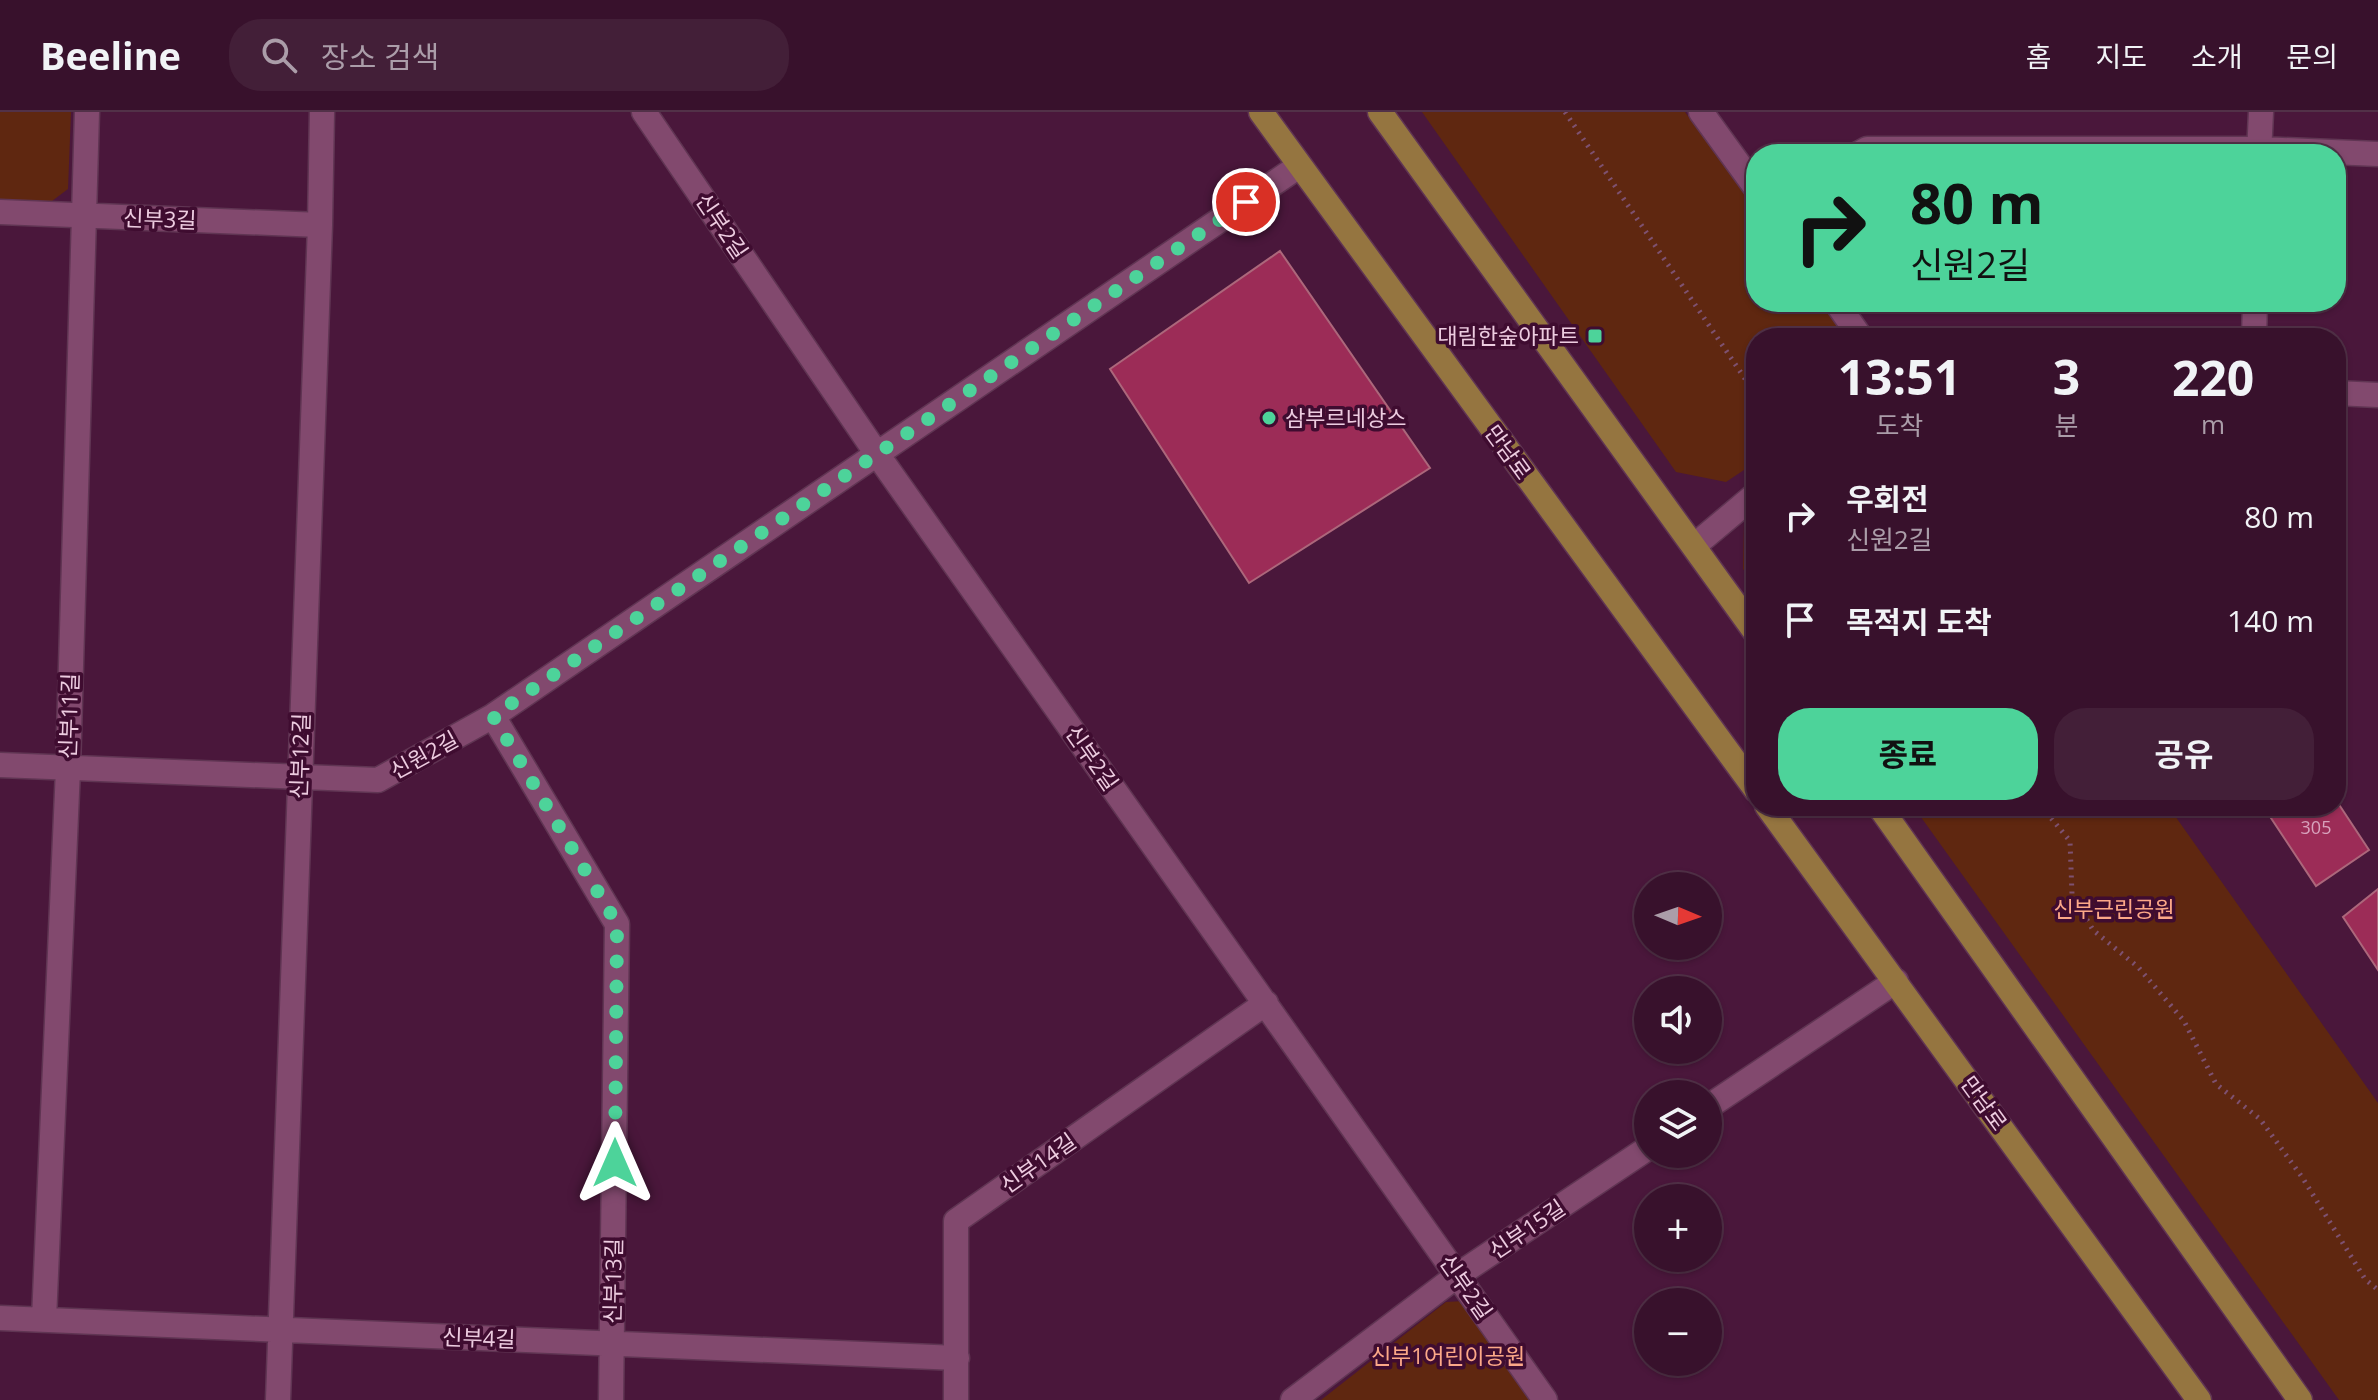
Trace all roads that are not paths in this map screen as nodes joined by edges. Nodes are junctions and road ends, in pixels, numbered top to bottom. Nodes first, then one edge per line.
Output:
1 (87, 112) edge
2 (322, 112) edge
3 (644, 112) edge
4 (1261, 112) edge
5 (1380, 112) edge
6 (1701, 112) edge
7 (2261, 112) edge
8 (2260, 144) edge
9 (2346, 153) edge
10 (2378, 154) edge
11 (1299, 166) junction
12 (1746, 174) edge
13 (0, 212) edge
14 (83, 216) junction
15 (320, 225) junction
16 (2346, 393) edge
17 (2378, 395) edge
18 (877, 454) junction
19 (1746, 502) edge
20 (1694, 546) junction
21 (1746, 619) edge
22 (493, 716) junction
23 (0, 765) edge
24 (68, 769) junction
25 (1746, 776) edge
26 (300, 779) junction
27 (1774, 816) edge
28 (1886, 816) edge
29 (1896, 981) junction
30 (1266, 1003) junction
31 (1722, 1098) edge
32 (1634, 1157) edge
33 (1458, 1275) junction
34 (0, 1318) edge
35 (44, 1319) junction
36 (281, 1331) junction
37 (612, 1342) junction
38 (957, 1358) junction
39 (278, 1400) edge
40 (611, 1400) edge
41 (956, 1400) edge
42 (1293, 1400) edge
43 (1545, 1400) edge
44 (2199, 1400) edge
45 (2300, 1400) edge

1 - 14 street, 신부11길
2 - 15 street, 신부12길
3 - 18 street, 신부2길
4 - 11 main road, 만남로
5 - 20 main road
6 - 12 street
7 - 8 street
9 - 10 street
11 - 18 street, 신원2길
11 - 25 main road, 만남로
13 - 14 street, 신부3길
14 - 15 street, 신부3길
14 - 24 street, 신부11길
15 - 26 street, 신부12길
16 - 17 street
18 - 22 street, 신원2길
18 - 30 street, 신부2길
19 - 20 street
20 - 21 main road
22 - 26 street, 신원2길
22 - 37 street, 신부13길
23 - 24 street, 신원2길
24 - 26 street, 신원2길
24 - 35 street, 신부11길
26 - 36 street, 신부12길
27 - 29 main road, 만남로
28 - 45 main road
29 - 31 street
29 - 44 main road, 만남로
30 - 33 street, 신부2길
30 - 38 street, 신부14길
32 - 33 street, 신부15길
33 - 42 street, 신부15길
33 - 43 street, 신부2길
34 - 35 street, 신부4길
35 - 36 street, 신부4길
36 - 37 street, 신부4길
36 - 39 street, 신부12길
37 - 38 street, 신부4길
37 - 40 street, 신부13길
38 - 41 street, 신부14길

